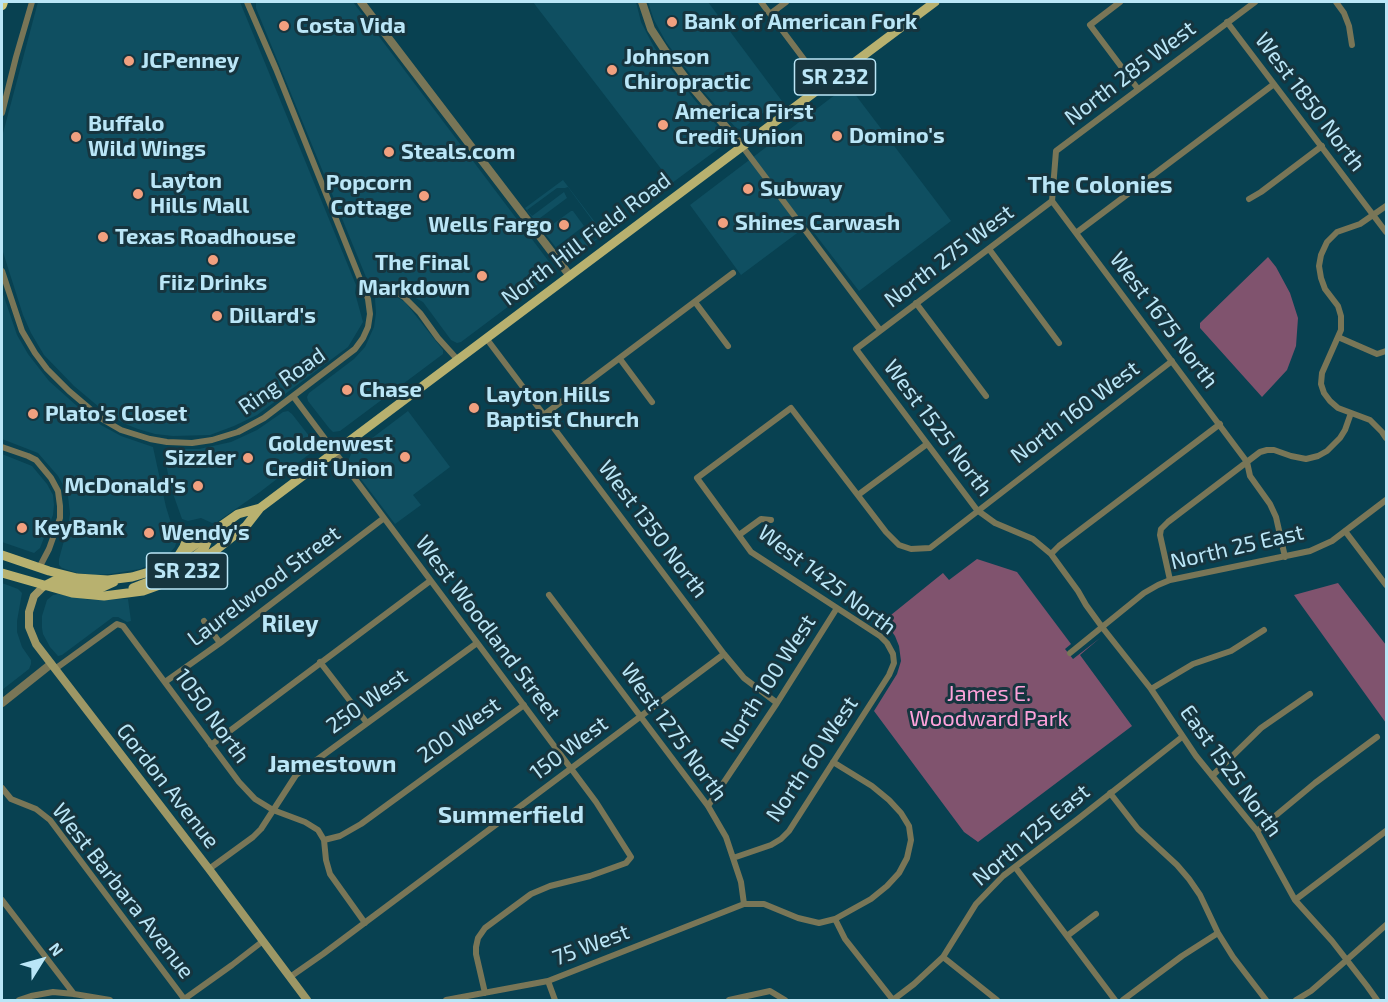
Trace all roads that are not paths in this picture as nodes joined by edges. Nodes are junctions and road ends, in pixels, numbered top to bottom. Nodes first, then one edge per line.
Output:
1 (32, 2) edge
2 (247, 2) edge
3 (361, 2) edge
4 (642, 2) edge
5 (761, 2) edge
6 (786, 2) edge
7 (935, 2) edge
8 (1120, 2) edge
9 (1255, 2) edge
10 (1335, 2) edge
11 (770, 14) junction
12 (1227, 22) junction
13 (1352, 45) dead end
14 (1274, 84) junction
15 (824, 86) junction
16 (1138, 89) junction
17 (2, 113) edge
18 (742, 146) junction
19 (1322, 146) junction
20 (1249, 199) dead end
21 (1052, 201) junction
22 (1386, 206) edge
23 (1374, 216) junction
24 (1386, 232) edge
25 (1076, 233) junction
26 (989, 249) junction
27 (2, 271) edge
28 (733, 273) dead end
29 (570, 276) junction
30 (365, 292) junction
31 (695, 302) junction
32 (916, 303) junction
33 (880, 330) junction
34 (1338, 337) junction
35 (486, 338) junction
36 (1059, 343) dead end
37 (728, 346) dead end
38 (856, 349) joint
39 (1386, 351) edge
40 (620, 359) junction
41 (457, 360) junction
42 (1172, 361) junction
43 (293, 396) junction
44 (986, 396) dead end
45 (652, 402) dead end
46 (1351, 413) junction
47 (544, 414) junction
48 (1220, 424) junction
49 (1386, 438) edge
50 (927, 444) junction
51 (2, 447) edge
52 (334, 452) junction
53 (1247, 462) junction
54 (858, 495) junction
55 (1386, 500) edge
56 (260, 508) junction
57 (977, 510) junction
58 (384, 518) junction
59 (771, 520) dead end
60 (1346, 531) junction
61 (739, 535) junction
62 (205, 538) junction
63 (1051, 554) junction
64 (2, 555) edge
65 (1285, 557) junction
66 (2, 567) edge
67 (39, 568) junction
68 (2, 573) edge
69 (119, 579) junction
70 (1170, 580) junction
71 (430, 581) junction
72 (1386, 585) edge
73 (43, 586) junction
74 (1078, 591) joint
75 (117, 595) junction
76 (549, 595) dead end
77 (837, 608) junction
78 (204, 621) dead end
79 (1102, 627) junction
80 (1264, 630) dead end
81 (220, 643) junction
82 (477, 643) junction
83 (1070, 653) dead end
84 (724, 654) junction
85 (893, 654) joint
86 (320, 662) junction
87 (53, 667) junction
88 (165, 682) junction
89 (1151, 689) junction
90 (1310, 694) dead end
91 (2, 703) edge
92 (777, 703) junction
93 (524, 705) junction
94 (641, 717) junction
95 (367, 723) junction
96 (1182, 737) junction
97 (1377, 737) dead end
98 (211, 745) junction
99 (833, 762) junction
100 (572, 769) junction
101 (1212, 776) junction
102 (2, 788) edge
103 (1110, 793) junction
104 (708, 806) junction
105 (273, 810) junction
106 (1257, 831) junction
107 (1386, 831) edge
108 (324, 840) junction
109 (733, 858) junction
110 (1015, 867) junction
111 (209, 869) junction
112 (2, 900) edge
113 (1295, 900) junction
114 (744, 904) junction
115 (1096, 914) dead end
116 (835, 919) junction
117 (365, 923) junction
118 (1386, 925) edge
119 (1218, 933) junction
120 (1067, 936) junction
121 (263, 941) junction
122 (943, 957) junction
123 (1347, 960) junction
124 (290, 977) junction
125 (548, 981) junction
126 (485, 993) junction
127 (74, 994) junction
128 (19, 1000) edge
129 (110, 1000) edge
130 (184, 1000) edge
131 (307, 1000) edge
132 (446, 1000) edge
133 (555, 1000) edge
134 (729, 1000) edge
135 (785, 1000) edge
136 (893, 1000) edge
137 (997, 1000) edge
138 (1115, 1000) edge
139 (1124, 1000) edge
140 (1266, 1000) edge
141 (1296, 1000) edge
142 (1377, 1000) edge

1 - 17 street
2 - 30 street, Ring Road
3 - 29 street
4 - 18 street
5 - 11 street
6 - 11 street
7 - 15 main road, North Hill Field Road / SR 232
8 - 16 street
9 - 12 street, North 285 West
10 - 13 street
11 - 15 street
12 - 14 street, West 1850 North
12 - 16 street, North 285 West
14 - 19 street, West 1850 North
14 - 25 street
15 - 18 main road, North Hill Field Road / SR 232
16 - 21 street, North 285 West
18 - 29 main road, North Hill Field Road / SR 232
18 - 33 street
19 - 20 street
19 - 23 street, West 1850 North
21 - 25 street, West 1675 North
21 - 26 street, North 275 West
22 - 23 street
23 - 24 street, West 1850 North
23 - 34 street
25 - 42 street, West 1675 North
26 - 32 street, North 275 West
26 - 36 street
27 - 43 street, Ring Road
28 - 31 street
29 - 35 main road, North Hill Field Road / SR 232
30 - 41 street
30 - 43 street, Ring Road
31 - 37 street
31 - 40 street
32 - 33 street, North 275 West
32 - 44 street
33 - 38 street, North 275 West
34 - 39 street
34 - 46 street
35 - 41 main road, North Hill Field Road / SR 232
35 - 47 street, West 1350 North
38 - 50 street, West 1525 North
40 - 45 street
40 - 47 street
41 - 52 main road, North Hill Field Road / SR 232
42 - 48 street, West 1675 North
42 - 57 street, North 160 West
43 - 52 street, West Woodland Street
46 - 49 street
46 - 53 street
47 - 84 street, West 1350 North
48 - 53 street, West 1675 North
48 - 63 street
50 - 54 street
50 - 57 street, West 1525 North
51 - 67 street
52 - 56 main road, North Hill Field Road / SR 232
52 - 58 street, West Woodland Street
53 - 65 street, West 1675 North
53 - 70 street
54 - 57 street, North 160 West
54 - 61 street, West 1425 North
55 - 60 street, North 25 East
56 - 62 main road, SR 232
56 - 75 main road, SR 232
57 - 63 street, West 1525 North
58 - 71 street, West Woodland Street
58 - 81 street, Laurelwood Street
59 - 61 street
60 - 65 street, North 25 East
60 - 72 street
61 - 77 street, West 1425 North
62 - 69 main road, SR 232
62 - 75 main road
63 - 74 street, West 1525 North
64 - 67 main road, SR 232
65 - 70 street, North 25 East
66 - 67 main road
67 - 69 main road, SR 232
68 - 73 main road, SR 232
69 - 73 main road
70 - 79 street, North 25 East
71 - 82 street, West Woodland Street
71 - 86 street
73 - 75 main road, SR 232
73 - 87 main road, Gordon Avenue
74 - 79 street, East 1525 North
76 - 94 street, West 1275 North
77 - 85 street, West 1425 North
77 - 92 street, North 100 West
78 - 81 street
79 - 83 street, North 25 East
79 - 89 street, East 1525 North
80 - 89 street
81 - 88 street, Laurelwood Street
82 - 93 street, West Woodland Street
82 - 95 street, 250 West
84 - 92 street, West 1350 North
84 - 94 street, 150 West
85 - 99 street, North 60 West
86 - 95 street
86 - 98 street
87 - 88 street, 1050 North
87 - 91 street
87 - 111 main road, Gordon Avenue
88 - 98 street, 1050 North
89 - 96 street, East 1525 North
90 - 101 street
92 - 104 street, North 100 West
93 - 100 street, West Woodland Street
93 - 108 street, 200 West
94 - 100 street, 150 West
94 - 104 street, West 1275 North
95 - 105 street, 250 West
96 - 101 street, East 1525 North
96 - 103 street, North 125 East
97 - 106 street
98 - 105 street, 1050 North
99 - 109 street, North 60 West
99 - 116 street
100 - 117 street, 150 West
100 - 126 street, West Woodland Street
101 - 106 street, East 1525 North
102 - 130 street, West Barbara Avenue
103 - 110 street, North 125 East
103 - 119 street
104 - 109 street, West 1275 North
105 - 108 street, 1050 North
105 - 111 street, 250 West
106 - 113 street, East 1525 North
107 - 113 street
108 - 117 street
109 - 114 street, West 1275 North
110 - 120 street
110 - 122 street, North 125 East
111 - 121 main road, Gordon Avenue
112 - 127 street
113 - 123 street, East 1525 North
114 - 116 street
114 - 125 street, 75 West
115 - 120 street
116 - 136 street
117 - 124 street, 150 West
118 - 123 street
119 - 139 street
119 - 140 street
120 - 138 street
121 - 124 main road, Gordon Avenue
121 - 130 street
122 - 136 street, North 125 East
122 - 137 street
123 - 141 street
123 - 142 street, East 1525 North
124 - 131 main road, Gordon Avenue
125 - 126 street, 75 West
125 - 133 street
126 - 132 street, 75 West
127 - 128 street
127 - 129 street
134 - 135 street

